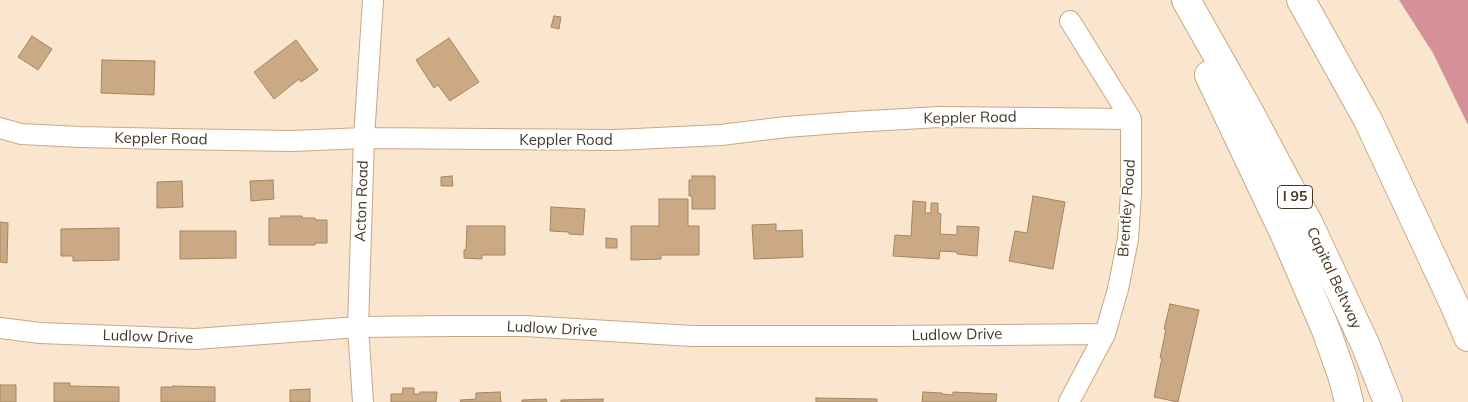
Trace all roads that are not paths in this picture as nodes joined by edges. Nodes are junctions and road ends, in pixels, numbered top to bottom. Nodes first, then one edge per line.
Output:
1 (373, 0) edge
2 (1171, 0) edge
3 (1186, 0) edge
4 (1301, 0) edge
5 (1070, 21) dead end
6 (1132, 119) junction
7 (1368, 120) junction
8 (0, 128) edge
9 (364, 138) junction
10 (1468, 308) edge
11 (358, 327) junction
12 (0, 328) edge
13 (1105, 334) junction
14 (1468, 337) edge
15 (363, 402) edge
16 (1069, 402) edge
17 (1349, 402) edge
18 (1388, 402) edge

1 - 9 street, Acton Road
2 - 17 highway
3 - 18 highway, Capital Beltway / I 95
4 - 7 highway
5 - 6 street
6 - 9 street, Keppler Road
6 - 13 street, Brentley Road
7 - 10 highway
7 - 14 highway
8 - 9 street, Keppler Road
9 - 11 street, Acton Road
11 - 12 street, Ludlow Drive
11 - 13 street, Ludlow Drive
11 - 15 street, Acton Road
13 - 16 street, Brentley Road

